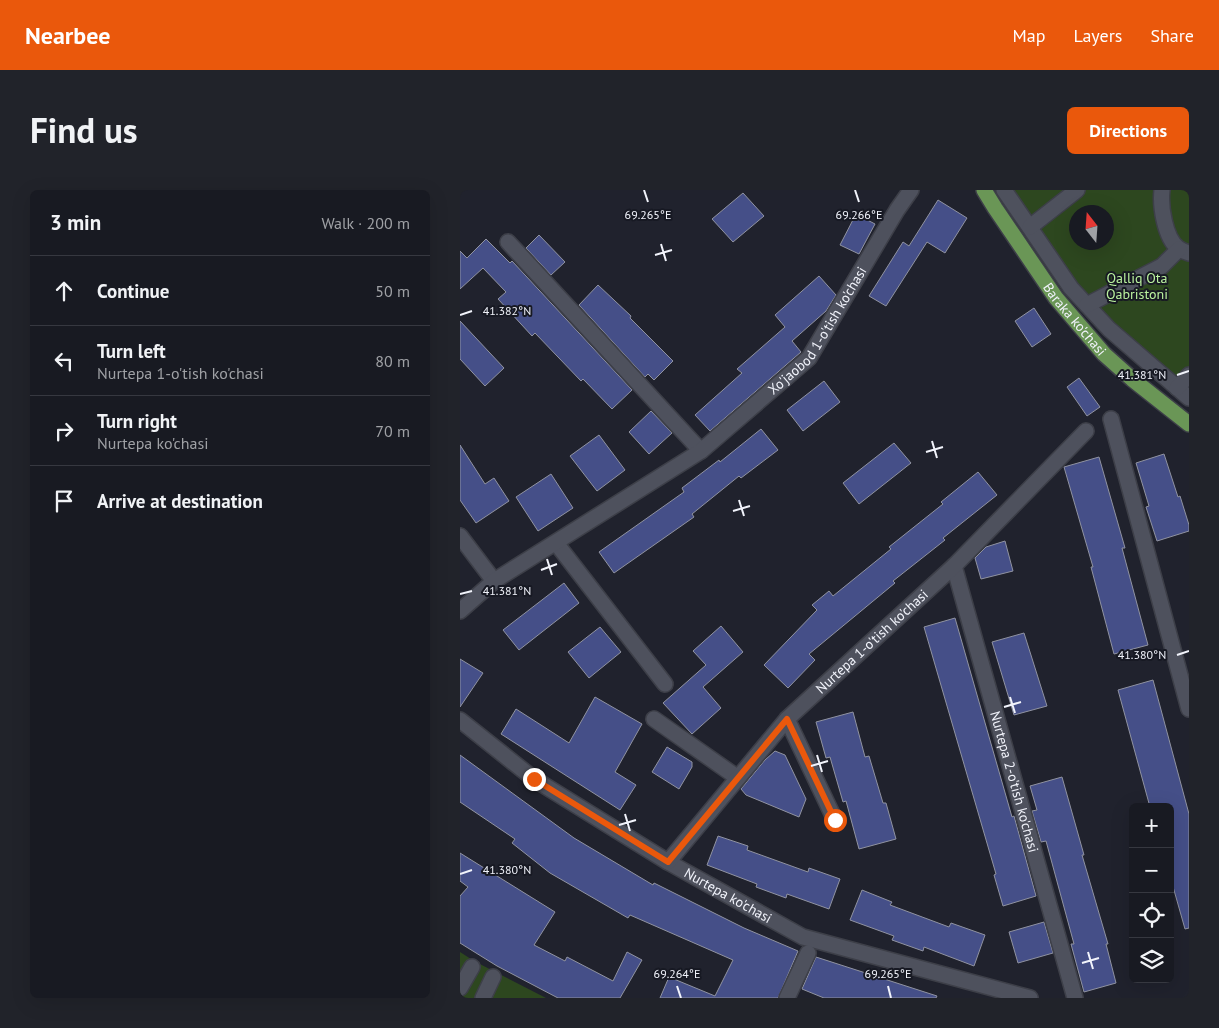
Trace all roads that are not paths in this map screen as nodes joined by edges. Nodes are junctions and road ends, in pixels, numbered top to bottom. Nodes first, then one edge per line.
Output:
1 (911, 190) edge
2 (984, 190) edge
3 (1004, 190) edge
4 (1077, 190) edge
5 (1162, 190) edge
6 (1030, 227) junction
7 (508, 242) dead end
8 (1184, 251) edge
9 (1087, 305) junction
10 (1189, 375) edge
11 (1177, 388) junction
12 (1189, 398) edge
13 (1111, 419) dead end
14 (1189, 424) edge
15 (1086, 431) dead end
16 (700, 451) junction
17 (460, 536) edge
18 (556, 543) junction
19 (954, 566) junction
20 (494, 582) junction
21 (460, 611) edge
22 (665, 684) dead end
23 (1189, 709) edge
24 (654, 718) dead end
25 (787, 719) junction
26 (460, 720) edge
27 (738, 778) junction
28 (835, 820) dead end
29 (668, 862) junction
30 (808, 953) dead end
31 (472, 967) dead end
32 (493, 977) dead end
33 (460, 988) edge
34 (483, 998) edge
35 (788, 998) edge
36 (1030, 998) edge
37 (1075, 998) edge

1 - 16 street, Xo'jaobod 1-o'tish ko'chasi
2 - 14 main road, Baraka ko'chasi
3 - 6 street
4 - 6 street
5 - 8 street
6 - 9 street
7 - 16 street
8 - 9 street
9 - 11 street
10 - 11 street
11 - 12 street
13 - 23 street
15 - 19 street, Nurtepa 1-o'tish ko'chasi
16 - 18 street, Xo'jaobod 1-o'tish ko'chasi
17 - 20 street
18 - 20 street, Xo'jaobod 1-o'tish ko'chasi
18 - 22 street
19 - 25 street, Nurtepa 1-o'tish ko'chasi
19 - 37 street, Nurtepa 2-o'tish ko'chasi
20 - 21 street
24 - 27 street
25 - 27 street, Nurtepa 1-o'tish ko'chasi
25 - 28 street
26 - 29 street, Nurtepa ko'chasi
27 - 29 street, Nurtepa 1-o'tish ko'chasi
29 - 36 street, Nurtepa ko'chasi
30 - 35 street
31 - 33 street
32 - 34 street

